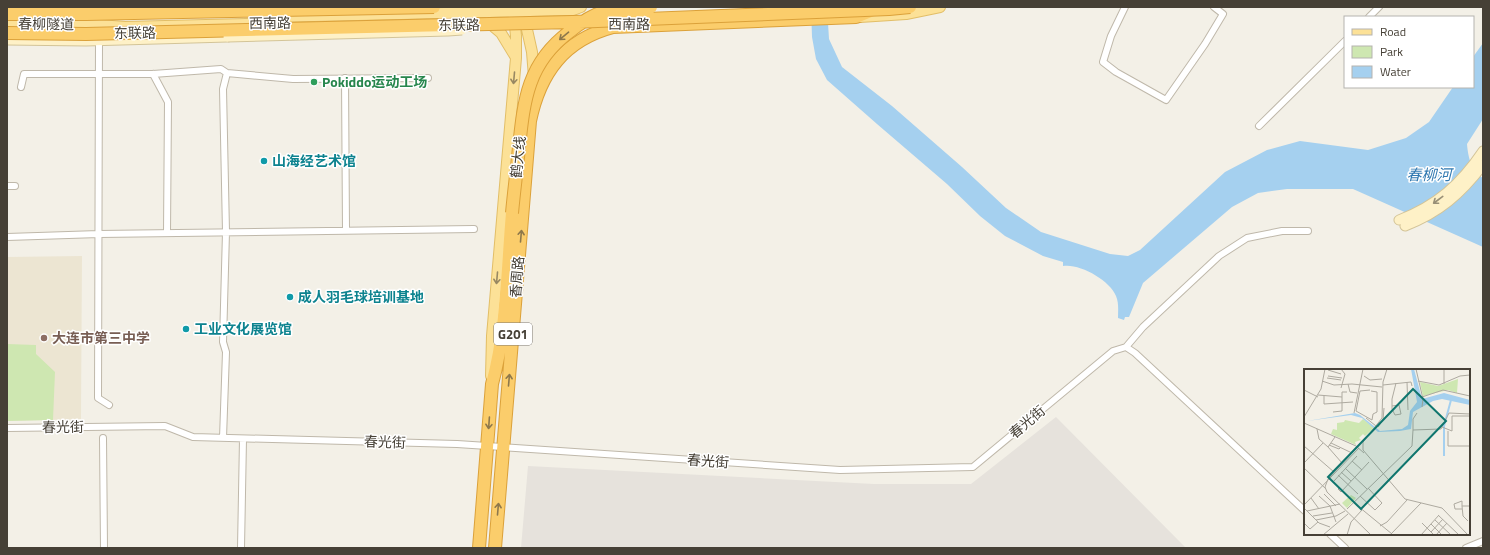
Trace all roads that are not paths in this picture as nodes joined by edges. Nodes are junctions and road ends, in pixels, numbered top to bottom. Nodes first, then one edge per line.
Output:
1 (7, 7) edge
2 (99, 7) edge
3 (115, 7) edge
4 (150, 7) edge
5 (434, 7) edge
6 (490, 7) edge
7 (612, 7) edge
8 (651, 7) edge
9 (879, 7) edge
10 (910, 7) edge
11 (940, 7) edge
12 (1125, 7) edge
13 (1214, 7) edge
14 (1379, 7) edge
15 (410, 10) edge
16 (576, 11) edge
17 (855, 12) edge
18 (7, 14) edge
19 (516, 14) edge
20 (480, 16) junction
21 (1370, 16) edge
22 (7, 23) edge
23 (125, 23) junction
24 (86, 24) joint
25 (202, 25) junction
26 (613, 27) junction
27 (7, 33) edge
28 (225, 37) junction
29 (7, 40) edge
30 (99, 41) junction
31 (1344, 42) edge
32 (516, 58) junction
33 (99, 74) junction
34 (153, 74) junction
35 (226, 74) junction
36 (345, 78) junction
37 (428, 78) dead end
38 (21, 87) dead end
39 (530, 121) junction
40 (1259, 126) dead end
41 (1483, 151) edge
42 (1483, 165) edge
43 (7, 186) edge
44 (14, 186) dead end
45 (474, 229) dead end
46 (346, 230) junction
47 (1308, 231) dead end
48 (226, 232) junction
49 (167, 233) junction
50 (99, 234) junction
51 (7, 236) edge
52 (1126, 347) junction
53 (492, 384) junction
54 (109, 404) dead end
55 (7, 428) edge
56 (103, 438) dead end
57 (224, 438) junction
58 (243, 439) junction
59 (487, 446) junction
60 (504, 448) junction
61 (1304, 510) edge
62 (1331, 535) edge
63 (1483, 541) edge
64 (104, 548) edge
65 (241, 548) edge
66 (479, 548) edge
67 (495, 548) edge
68 (1345, 548) edge
69 (1466, 548) edge

1 - 2 main road
2 - 3 main road
2 - 23 main road
4 - 23 main road
5 - 18 highway, 东联路, bridge
6 - 20 main road
7 - 26 highway
8 -> 53 highway, 鹤大线 / G201, bridge
9 - 17 highway, 西南路
10 - 19 highway, 东联路, bridge
11 - 17 main road
12 - 13 street
14 - 21 street
15 - 20 main road, 西南路
15 - 23 main road, 西南路
16 - 19 main road, 西南路
16 - 26 main road, 西南路
17 - 26 highway, 西南路 / G201
19 - 20 main road, 西南路
19 - 27 highway, 东联路, bridge
19 - 28 main road, bridge
19 - 32 main road, 香周路
19 - 39 main road, 香周路
20 - 25 main road, 西南路
20 - 32 main road
22 - 24 main road, 春柳隧道
23 - 24 main road, 西南路
23 - 25 main road, 西南路
23 - 30 main road
25 - 28 main road
26 - 39 highway, 鹤大线 / G201
28 - 30 main road
29 - 30 main road
30 - 33 street
31 - 40 street
32 -> 53 main road, 香周路
33 - 34 street
33 - 38 street
33 - 50 street
34 - 35 street
34 - 49 street
35 - 36 street
35 - 48 street
36 - 37 street
36 - 46 street
60 -> 39 highway, 香周路 / G201
41 -> 42 main road
43 - 44 street
45 - 46 street
46 - 48 street
47 - 52 street
48 - 49 street
48 - 57 street
49 - 50 street
50 - 51 street
50 - 54 street
52 - 60 street, 春光街
52 - 61 street
53 -> 59 highway, 香周路 / G201
55 - 57 street, 春光街
56 - 64 street
57 - 58 street, 春光街
58 - 59 street, 春光街
58 - 65 street
59 - 60 street, 春光街
59 - 66 highway, 香周路 / G201
67 -> 60 highway, 香周路 / G201
62 - 68 street
63 - 69 street

